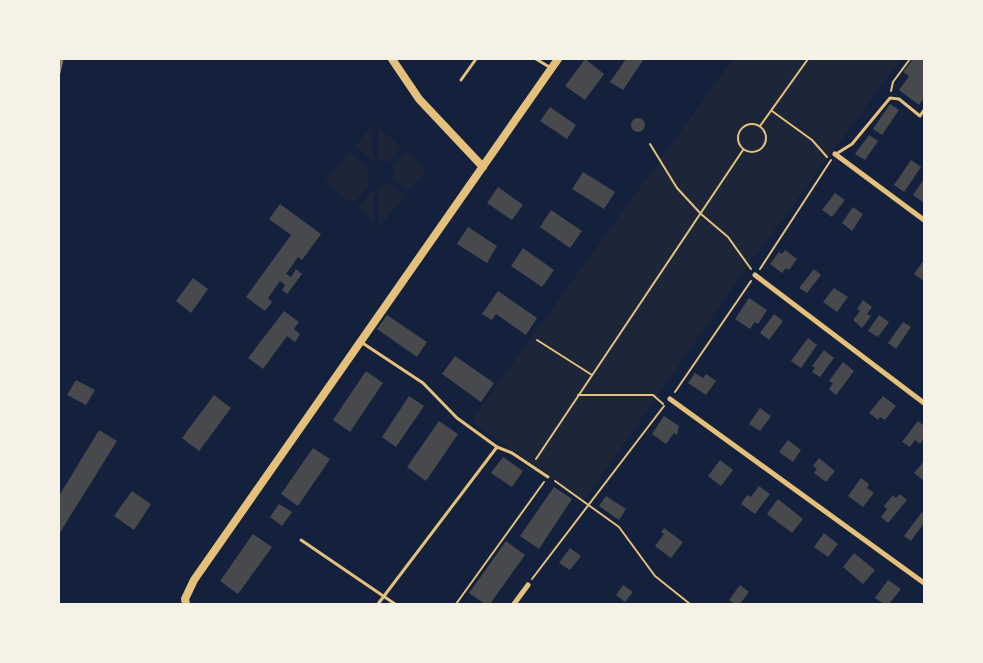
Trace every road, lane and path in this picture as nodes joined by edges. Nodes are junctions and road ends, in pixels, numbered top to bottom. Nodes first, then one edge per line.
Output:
1 (392, 59) edge
2 (476, 59) edge
3 (536, 59) edge
4 (558, 59) edge
5 (808, 59) edge
6 (910, 59) edge
7 (551, 68) junction
8 (461, 80) dead end
9 (890, 98) junction
10 (772, 110) junction
11 (924, 110) edge
12 (760, 126) junction
13 (650, 144) dead end
14 (743, 150) junction
15 (835, 154) junction
16 (830, 161) junction
17 (483, 167) junction
18 (701, 214) junction
19 (924, 220) edge
20 (755, 275) junction
21 (537, 340) dead end
22 (361, 342) junction
23 (592, 375) junction
24 (578, 395) junction
25 (670, 399) joint
26 (924, 403) edge
27 (497, 447) junction
28 (532, 466) junction
29 (548, 477) junction
30 (588, 505) junction
31 (301, 540) dead end
32 (924, 583) edge
33 (528, 585) joint
34 (383, 596) junction
35 (186, 604) edge
36 (378, 604) edge
37 (394, 604) edge
38 (456, 604) edge
39 (514, 604) edge
40 (690, 604) edge

1 - 17 street
2 - 8 lane
3 - 7 lane
4 - 7 street
5 - 10 path
6 - 9 path
7 - 17 street
9 - 11 lane
9 - 15 lane
10 - 12 path
10 - 16 path
12 - 14 path
12 - 14 path
13 - 18 path
14 - 18 path
15 - 16 path
15 - 19 street
16 - 20 path
17 - 22 street
18 - 20 path
18 - 23 path
20 - 25 path
20 - 26 street
21 - 23 path
22 - 27 lane
22 - 35 street
23 - 24 path
24 - 28 path
24 - 30 path
25 - 32 street
27 - 28 lane
27 - 34 lane
28 - 29 lane
29 - 30 path
29 - 38 path
30 - 33 path
30 - 40 path
31 - 34 lane
33 - 39 street
34 - 36 lane
34 - 37 lane

